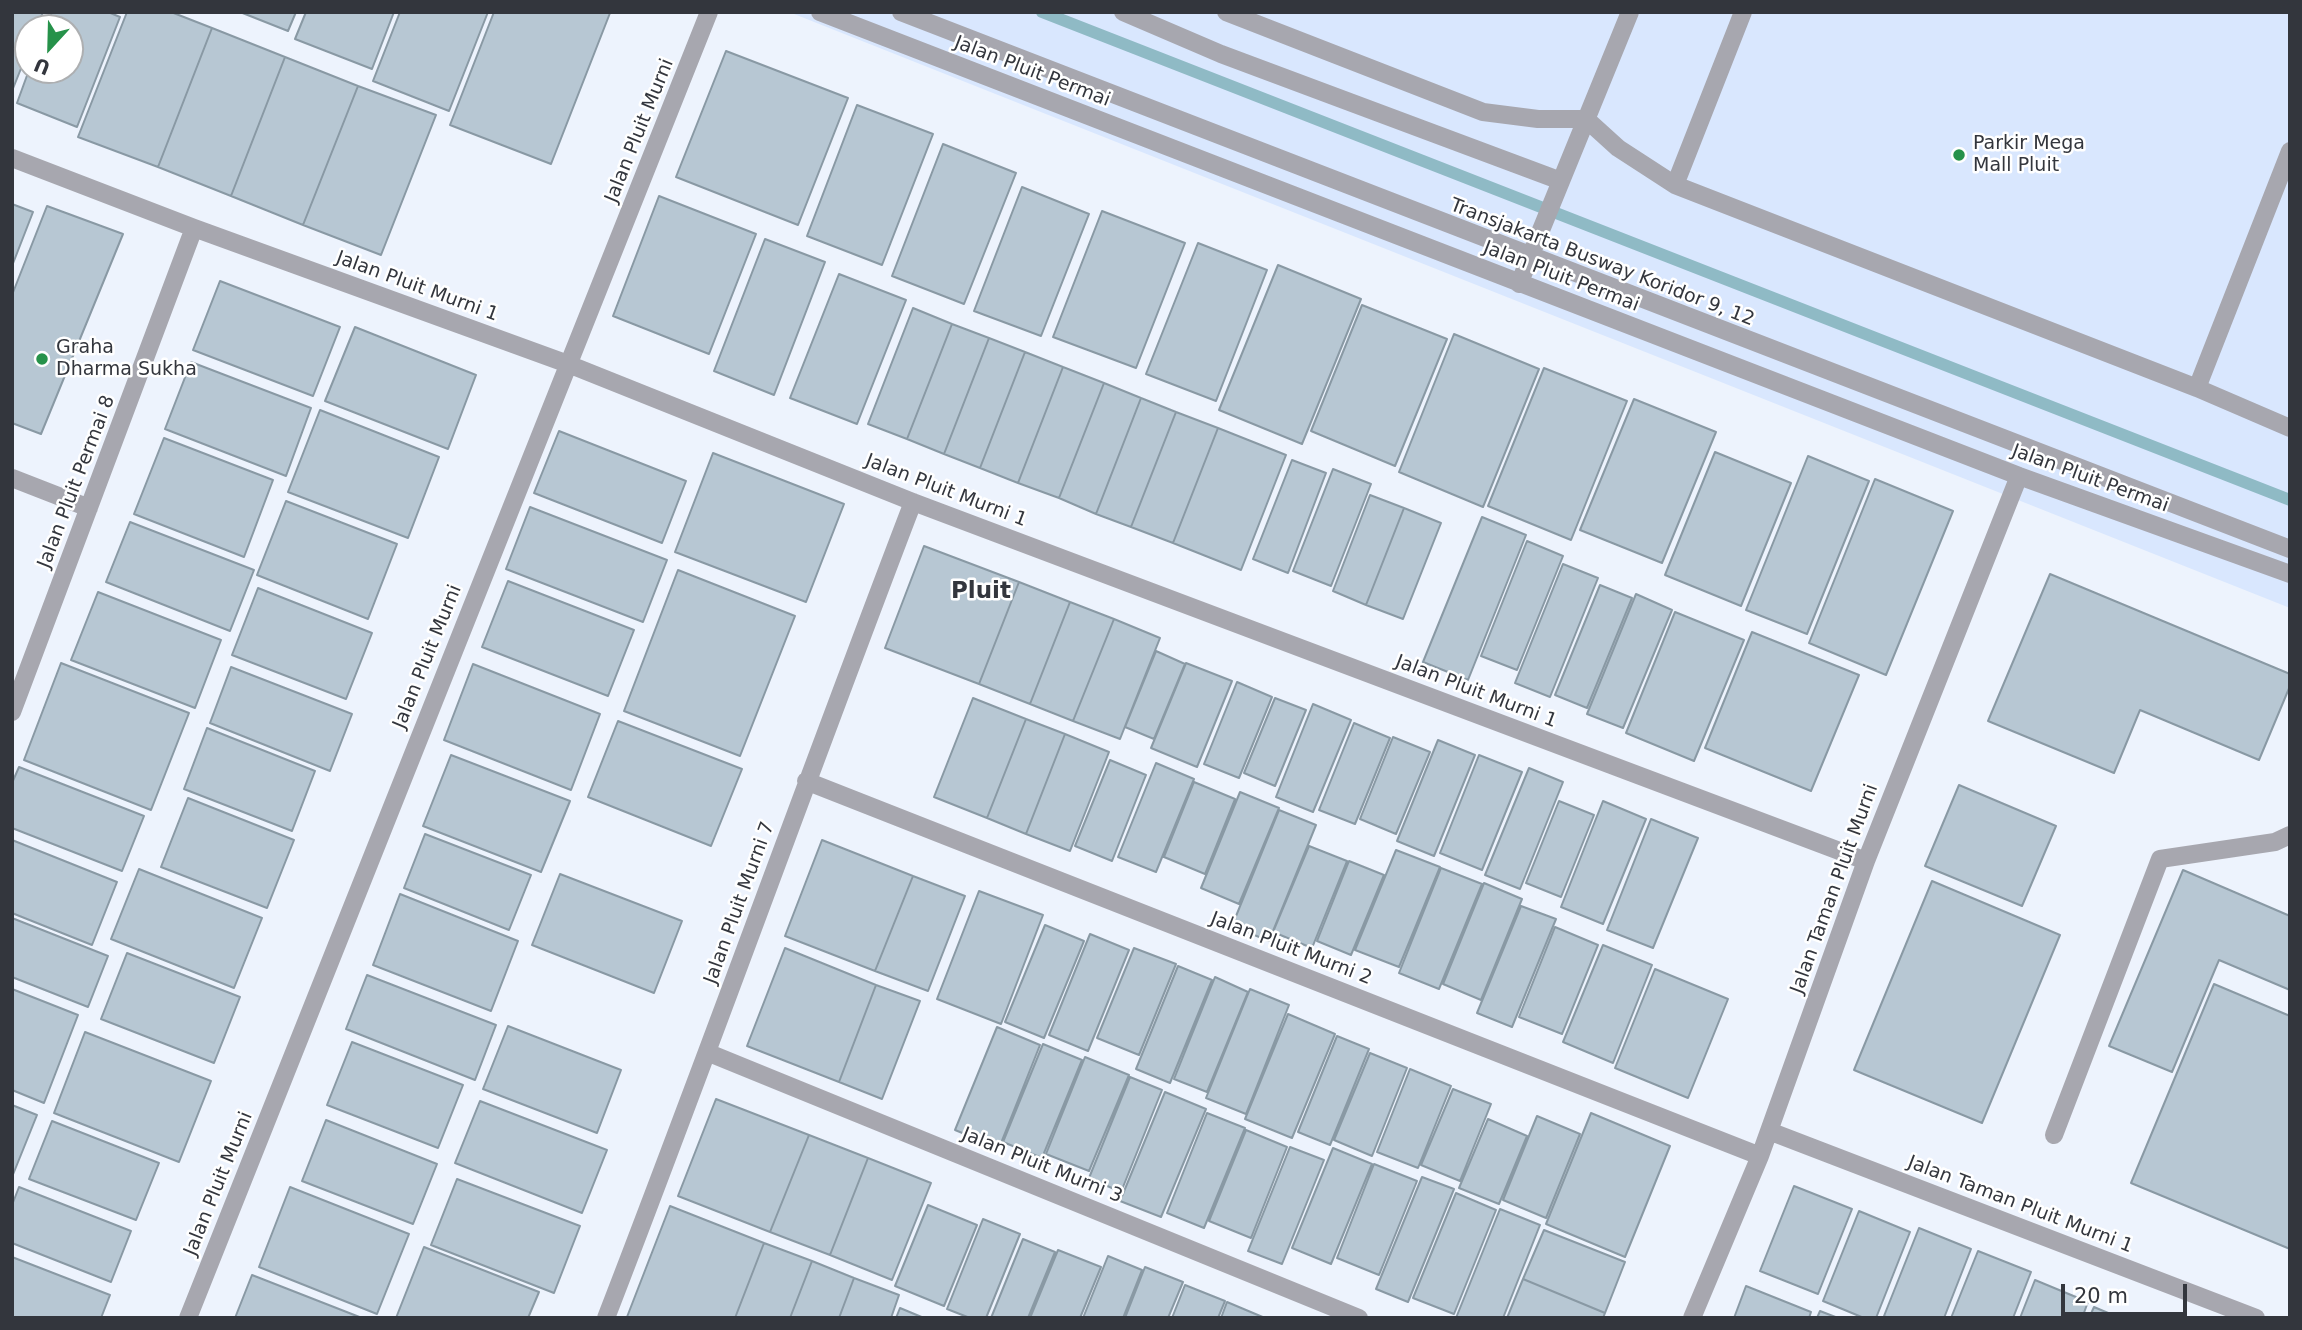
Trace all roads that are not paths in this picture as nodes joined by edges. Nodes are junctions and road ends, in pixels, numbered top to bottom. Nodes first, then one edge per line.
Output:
1 (709, 12) edge
2 (820, 12) edge
3 (901, 12) edge
4 (1123, 12) edge
5 (1226, 12) edge
6 (1630, 12) edge
7 (1743, 12) edge
8 (1586, 119) junction
9 (2290, 151) edge
10 (12, 158) edge
11 (1561, 181) junction
12 (1675, 185) junction
13 (194, 228) junction
14 (1530, 258) junction
15 (1520, 284) junction
16 (568, 364) junction
17 (2197, 388) junction
18 (2290, 428) edge
19 (2019, 476) junction
20 (12, 478) edge
21 (913, 502) junction
22 (89, 508) junction
23 (2290, 549) edge
24 (2290, 573) edge
25 (12, 712) edge
26 (806, 781) junction
27 (2290, 835) edge
28 (1866, 861) junction
29 (709, 1053) junction
30 (1769, 1131) junction
31 (2054, 1135) dead end
32 (1760, 1156) junction
33 (188, 1318) edge
34 (606, 1318) edge
35 (1359, 1318) edge
36 (1692, 1318) edge
37 (2256, 1318) edge

1 - 16 street, Jalan Pluit Murni
2 - 15 street, Jalan Pluit Permai
3 - 14 street, Transjakarta Busway Koridor 9, 12
4 - 11 street
5 - 8 street
6 - 8 street
7 - 12 street
8 - 11 street
8 - 12 street
9 - 17 street
10 - 13 street, Jalan Pluit Murni 1
11 - 14 street
12 - 17 street
13 - 16 street, Jalan Pluit Murni 1
13 - 22 street, Jalan Pluit Permai 8
14 - 15 street
14 - 23 street, Transjakarta Busway Koridor 9, 12
15 - 19 street, Jalan Pluit Permai
16 - 21 street, Jalan Pluit Murni 1
16 - 33 street, Jalan Pluit Murni
17 - 18 street
19 - 24 street, Jalan Pluit Permai
19 - 28 street, Jalan Taman Pluit Murni
20 - 22 street
21 - 26 street, Jalan Pluit Murni 7
21 - 28 street, Jalan Pluit Murni 1
22 - 25 street, Jalan Pluit Permai 8
26 - 29 street, Jalan Pluit Murni 7
26 - 32 street, Jalan Pluit Murni 2
27 - 31 street
28 - 30 street, Jalan Taman Pluit Murni
29 - 34 street, Jalan Pluit Murni 7
29 - 35 street, Jalan Pluit Murni 3
30 - 32 street, Jalan Taman Pluit Murni
30 - 37 street, Jalan Taman Pluit Murni 1
32 - 36 street, Jalan Taman Pluit Murni

